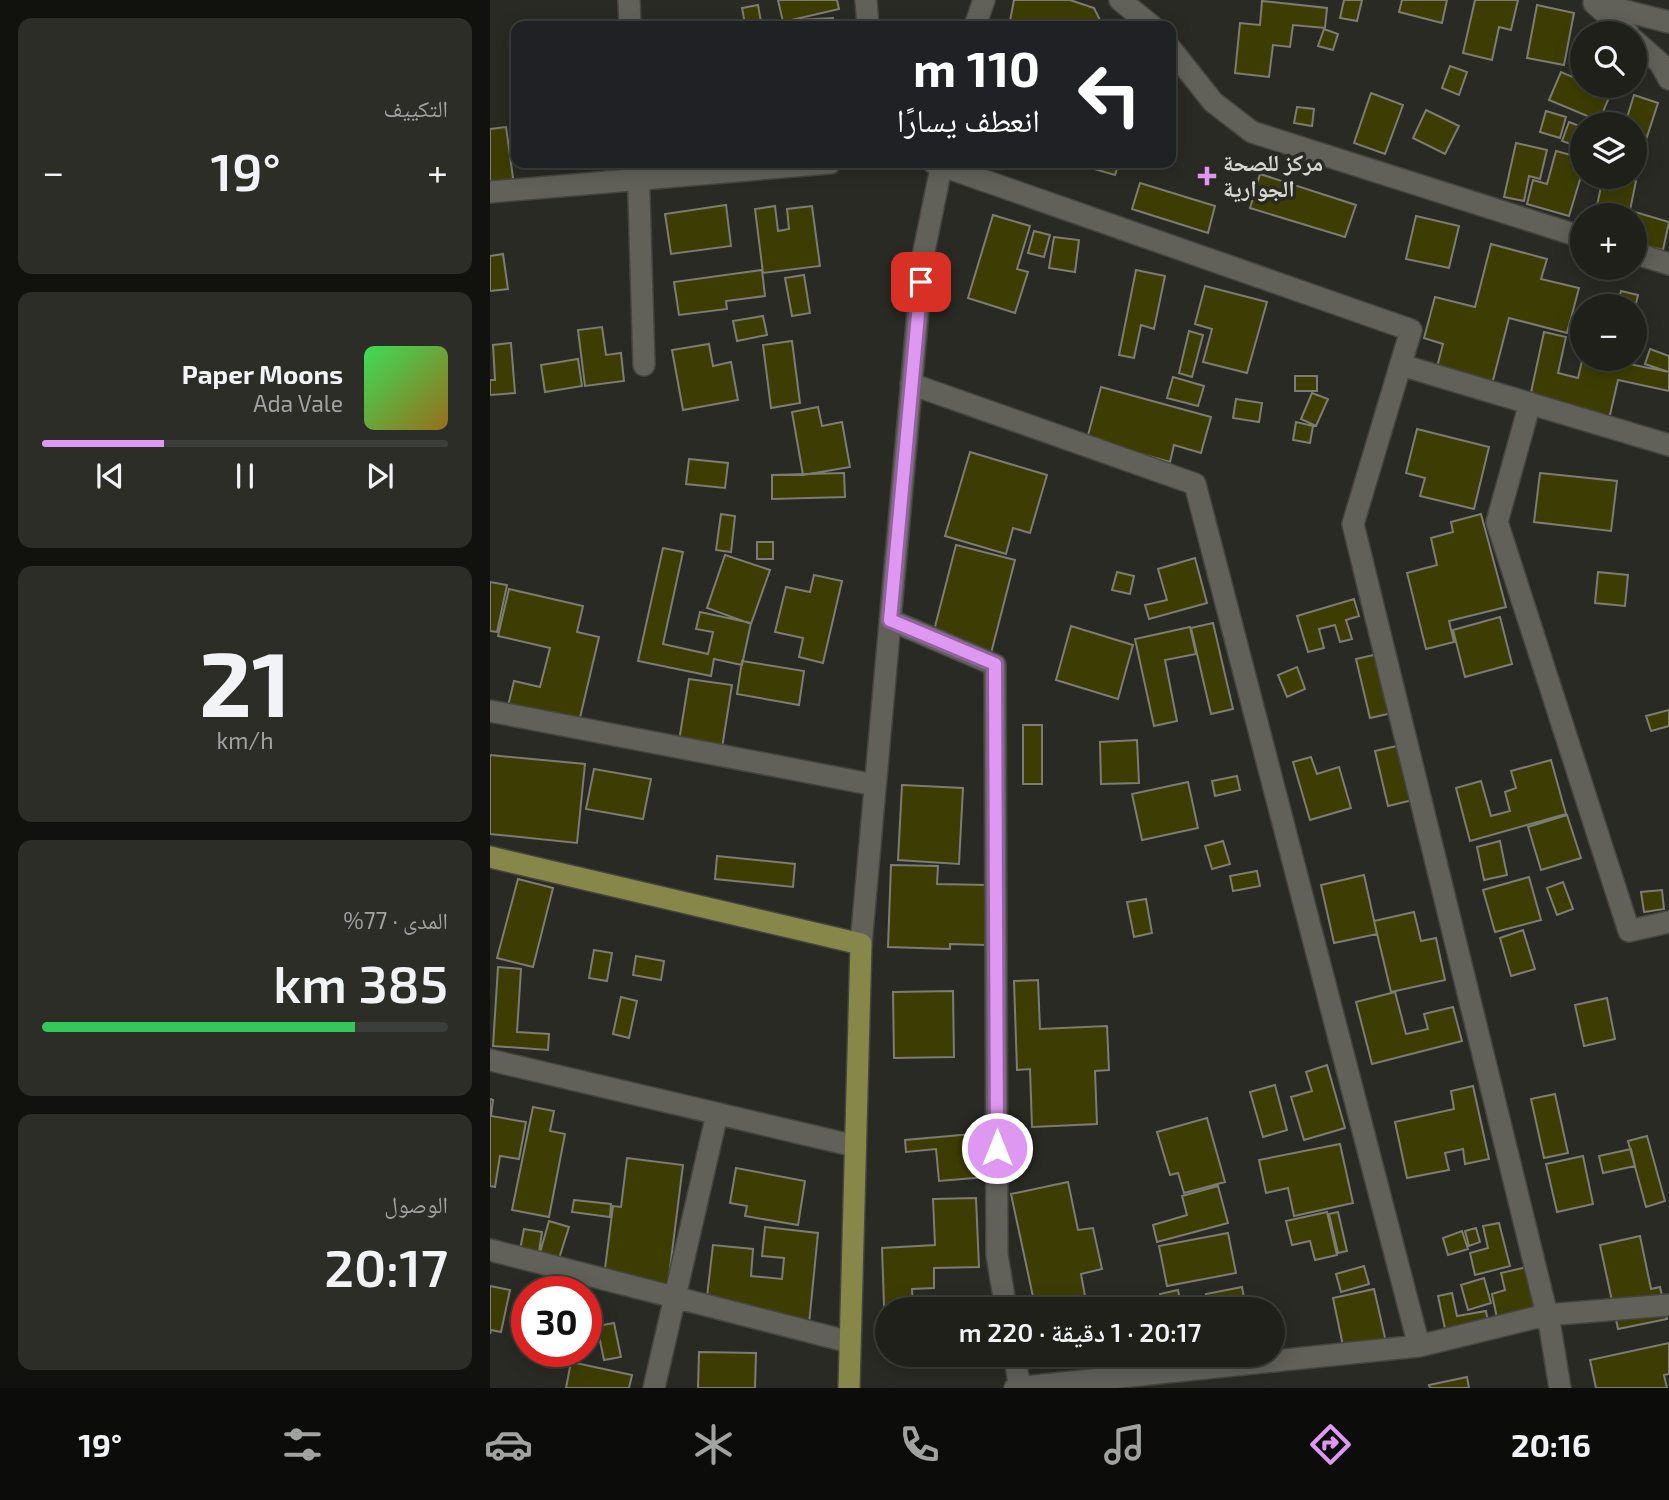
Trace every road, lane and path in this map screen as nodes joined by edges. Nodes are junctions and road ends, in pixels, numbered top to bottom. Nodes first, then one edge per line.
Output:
1 (629, 0) edge
2 (866, 0) edge
3 (984, 0) edge
4 (1120, 0) edge
5 (1593, 1) edge
6 (630, 21) edge
7 (868, 21) edge
8 (977, 21) edge
9 (1146, 21) edge
10 (1615, 21) edge
11 (1669, 22) edge
12 (1647, 51) edge
13 (1176, 55) edge
14 (1669, 79) edge
15 (710, 168) edge
16 (941, 168) edge
17 (956, 168) edge
18 (638, 171) edge
19 (490, 192) edge
20 (1570, 233) edge
21 (1647, 257) edge
22 (1669, 264) edge
23 (644, 365) dead end
24 (1401, 365) junction
25 (911, 384) junction
26 (1530, 403) junction
27 (1669, 445) edge
28 (890, 620) junction
29 (490, 712) edge
30 (875, 785) junction
31 (490, 857) edge
32 (1669, 922) edge
33 (861, 944) junction
34 (490, 1060) edge
35 (717, 1114) junction
36 (855, 1146) junction
37 (490, 1250) edge
38 (675, 1297) junction
39 (1004, 1297) edge
40 (1669, 1305) edge
41 (1546, 1315) junction
42 (850, 1342) junction
43 (1419, 1346) junction
44 (1016, 1367) edge
45 (654, 1388) edge
46 (849, 1388) edge
47 (1018, 1388) edge
48 (1560, 1388) edge

1 - 6 street
2 - 7 street
3 - 8 street
4 - 9 street
5 - 10 street
5 - 11 street
12 - 14 street
13 - 20 street
15 - 18 street
16 - 25 street
17 - 24 street
18 - 19 street
18 - 23 street
21 - 22 street
24 - 26 street
24 - 41 street
25 - 28 street
25 - 43 street
26 - 27 street
26 - 32 street
28 - 30 street
28 - 39 street
29 - 30 street
30 - 33 street
31 - 33 main road
33 - 36 main road
34 - 35 street
35 - 36 street
35 - 38 street
36 - 42 main road
37 - 38 street
38 - 42 street
38 - 45 street
40 - 41 street
41 - 43 street
41 - 48 street
42 - 46 main road
43 - 47 street
44 - 47 street

